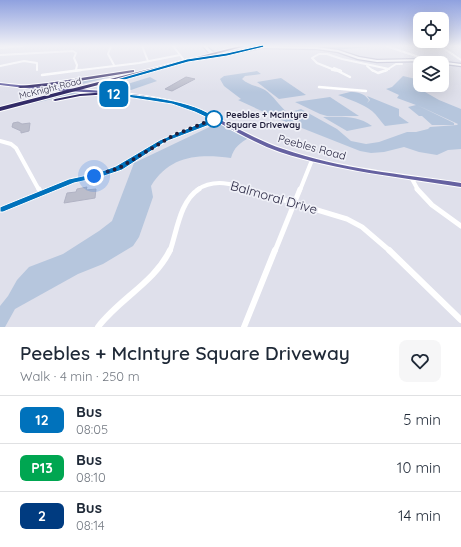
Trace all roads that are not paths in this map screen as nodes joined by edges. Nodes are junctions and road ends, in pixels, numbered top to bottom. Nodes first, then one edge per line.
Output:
1 (75, 61) edge
2 (112, 61) edge
3 (146, 61) edge
4 (180, 61) edge
5 (182, 61) edge
6 (315, 61) edge
7 (350, 61) edge
8 (379, 61) edge
9 (401, 61) edge
10 (354, 62) joint
11 (449, 63) edge
12 (402, 64) dead end
13 (114, 65) junction
14 (367, 65) junction
15 (461, 65) edge
16 (0, 66) edge
17 (151, 68) junction
18 (389, 69) junction
19 (37, 70) dead end
20 (76, 70) junction
21 (145, 72) junction
22 (42, 75) dead end
23 (354, 78) dead end
24 (0, 84) edge
25 (319, 86) dead end
26 (20, 87) junction
27 (46, 89) junction
28 (65, 90) junction
29 (72, 90) junction
30 (366, 91) dead end
31 (109, 93) junction
32 (46, 95) junction
33 (0, 108) edge
34 (0, 112) edge
35 (214, 119) junction
36 (0, 141) edge
37 (312, 160) junction
38 (411, 177) junction
39 (461, 185) edge
40 (295, 203) junction
41 (461, 226) edge
42 (461, 320) edge
43 (98, 327) edge
44 (244, 327) edge

1 - 20 street
2 - 13 street
3 - 13 street
4 - 17 highway, McKnight Road
5 - 21 highway, McKnight Road
6 - 23 street
7 - 10 street
8 - 9 street
10 - 14 street
11 - 15 street
12 - 18 street
13 - 20 street
14 - 18 street
14 - 18 street
16 - 19 street
17 - 26 highway
17 - 28 highway, McKnight Road
20 - 22 street
21 - 29 highway, McKnight Road
21 - 31 highway
24 - 26 main road, Peebles Road
25 - 30 street
26 - 27 main road, Peebles Road
27 - 28 main road, Peebles Road
27 - 32 highway
28 - 29 main road, Peebles Road
28 - 32 highway, McKnight Road
29 - 31 main road, Peebles Road
29 - 33 highway, McKnight Road
31 - 34 highway
31 - 35 main road, Peebles Road
32 - 33 highway, McKnight Road
35 - 36 street
35 - 37 main road, Peebles Road
37 - 38 main road, Peebles Road
37 - 40 street
38 - 39 main road, Peebles Road
38 - 41 street
40 - 42 street, Balmoral Drive
40 - 43 street, Balmoral Drive
40 - 44 street

